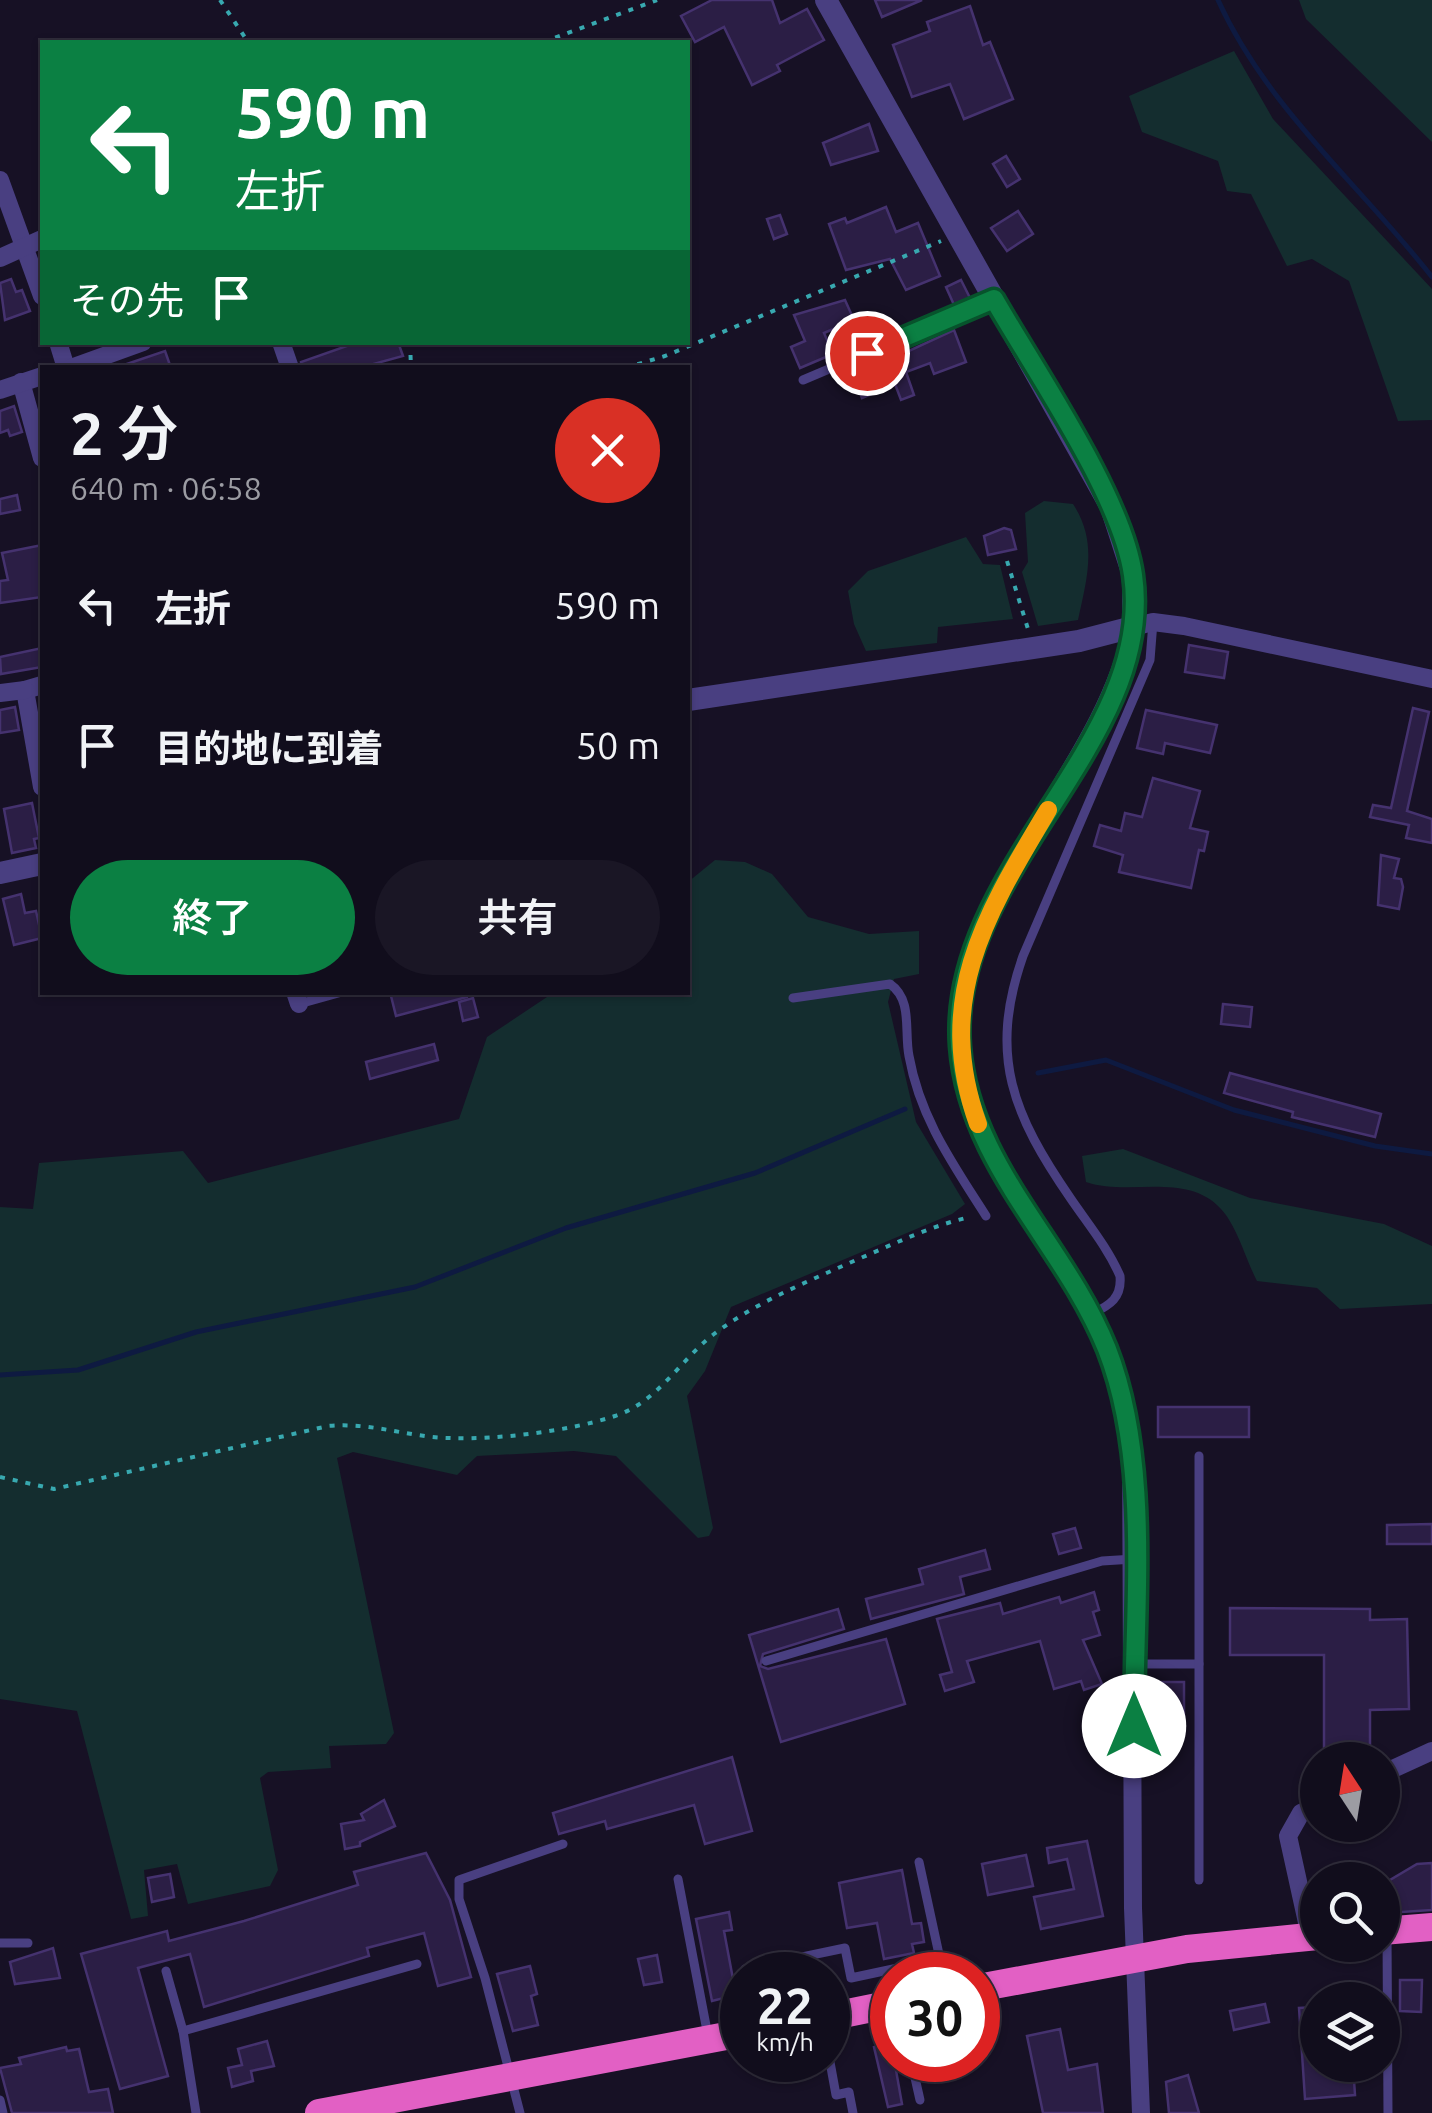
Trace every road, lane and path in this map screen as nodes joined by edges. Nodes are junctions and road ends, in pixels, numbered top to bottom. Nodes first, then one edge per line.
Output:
1 (220, 0) edge
2 (656, 0) edge
3 (826, 0) edge
4 (247, 40) edge
5 (547, 40) edge
6 (0, 180) edge
7 (958, 233) junction
8 (34, 242) edge
9 (0, 258) edge
10 (40, 282) edge
11 (994, 299) junction
12 (134, 345) edge
13 (78, 365) edge
14 (635, 365) edge
15 (40, 377) edge
16 (804, 380) dead end
17 (21, 382) junction
18 (0, 390) edge
19 (40, 451) edge
20 (1143, 624) junction
21 (1432, 680) edge
22 (34, 687) edge
23 (0, 694) edge
24 (690, 700) edge
25 (40, 762) edge
26 (40, 864) edge
27 (0, 873) edge
28 (793, 998) dead end
29 (986, 1216) joint
30 (1092, 1314) junction
31 (1199, 1456) dead end
32 (0, 1478) edge
33 (1134, 1559) junction
34 (766, 1661) dead end
35 (1134, 1664) junction
36 (1199, 1664) junction
37 (1432, 1750) edge
38 (1400, 1765) edge
39 (1300, 1815) edge
40 (563, 1844) dead end
41 (920, 1862) dead end
42 (678, 1880) dead end
43 (1199, 1880) dead end
44 (1300, 1882) edge
45 (1432, 1927) edge
46 (1400, 1929) edge
47 (1300, 1938) edge
48 (0, 1943) edge
49 (28, 1943) dead end
50 (939, 1952) edge
51 (1135, 1957) junction
52 (1386, 1962) edge
53 (417, 1964) dead end
54 (166, 1971) dead end
55 (1000, 1984) edge
56 (183, 2031) junction
57 (720, 2037) edge
58 (708, 2039) junction
59 (510, 2077) junction
60 (834, 2082) edge
61 (916, 2082) edge
62 (0, 2100) edge
63 (920, 2100) dead end
64 (421, 2104) edge
65 (3, 2113) edge
66 (196, 2113) edge
67 (319, 2113) edge
68 (520, 2113) edge
69 (853, 2113) edge
70 (1140, 2113) edge
71 (1388, 2113) edge

1 - 4 path
2 - 5 path
3 - 7 street
6 - 8 street
7 - 11 street
7 - 14 path
8 - 9 street
8 - 10 street
11 - 16 lane
11 - 20 street
12 - 13 street
15 - 17 street
17 - 18 street
17 - 19 street
20 - 21 street
20 - 24 street
20 - 30 lane
20 - 30 street
22 - 23 street
22 - 25 street
26 - 27 street
28 - 29 lane
29 - 32 path
30 - 33 street
31 - 36 lane
33 - 34 lane
33 - 35 street
35 - 36 lane
35 - 51 street
36 - 43 lane
37 - 38 street
39 - 44 street
40 - 59 lane
41 - 50 lane
42 - 58 lane
45 - 46 highway
47 - 51 highway
48 - 49 lane
51 - 55 highway
51 - 70 street
52 - 71 lane
53 - 56 lane
54 - 56 lane
56 - 66 lane
57 - 58 highway
58 - 59 highway
59 - 64 highway
59 - 68 lane
60 - 69 lane
61 - 63 lane
62 - 65 lane
64 - 67 highway

